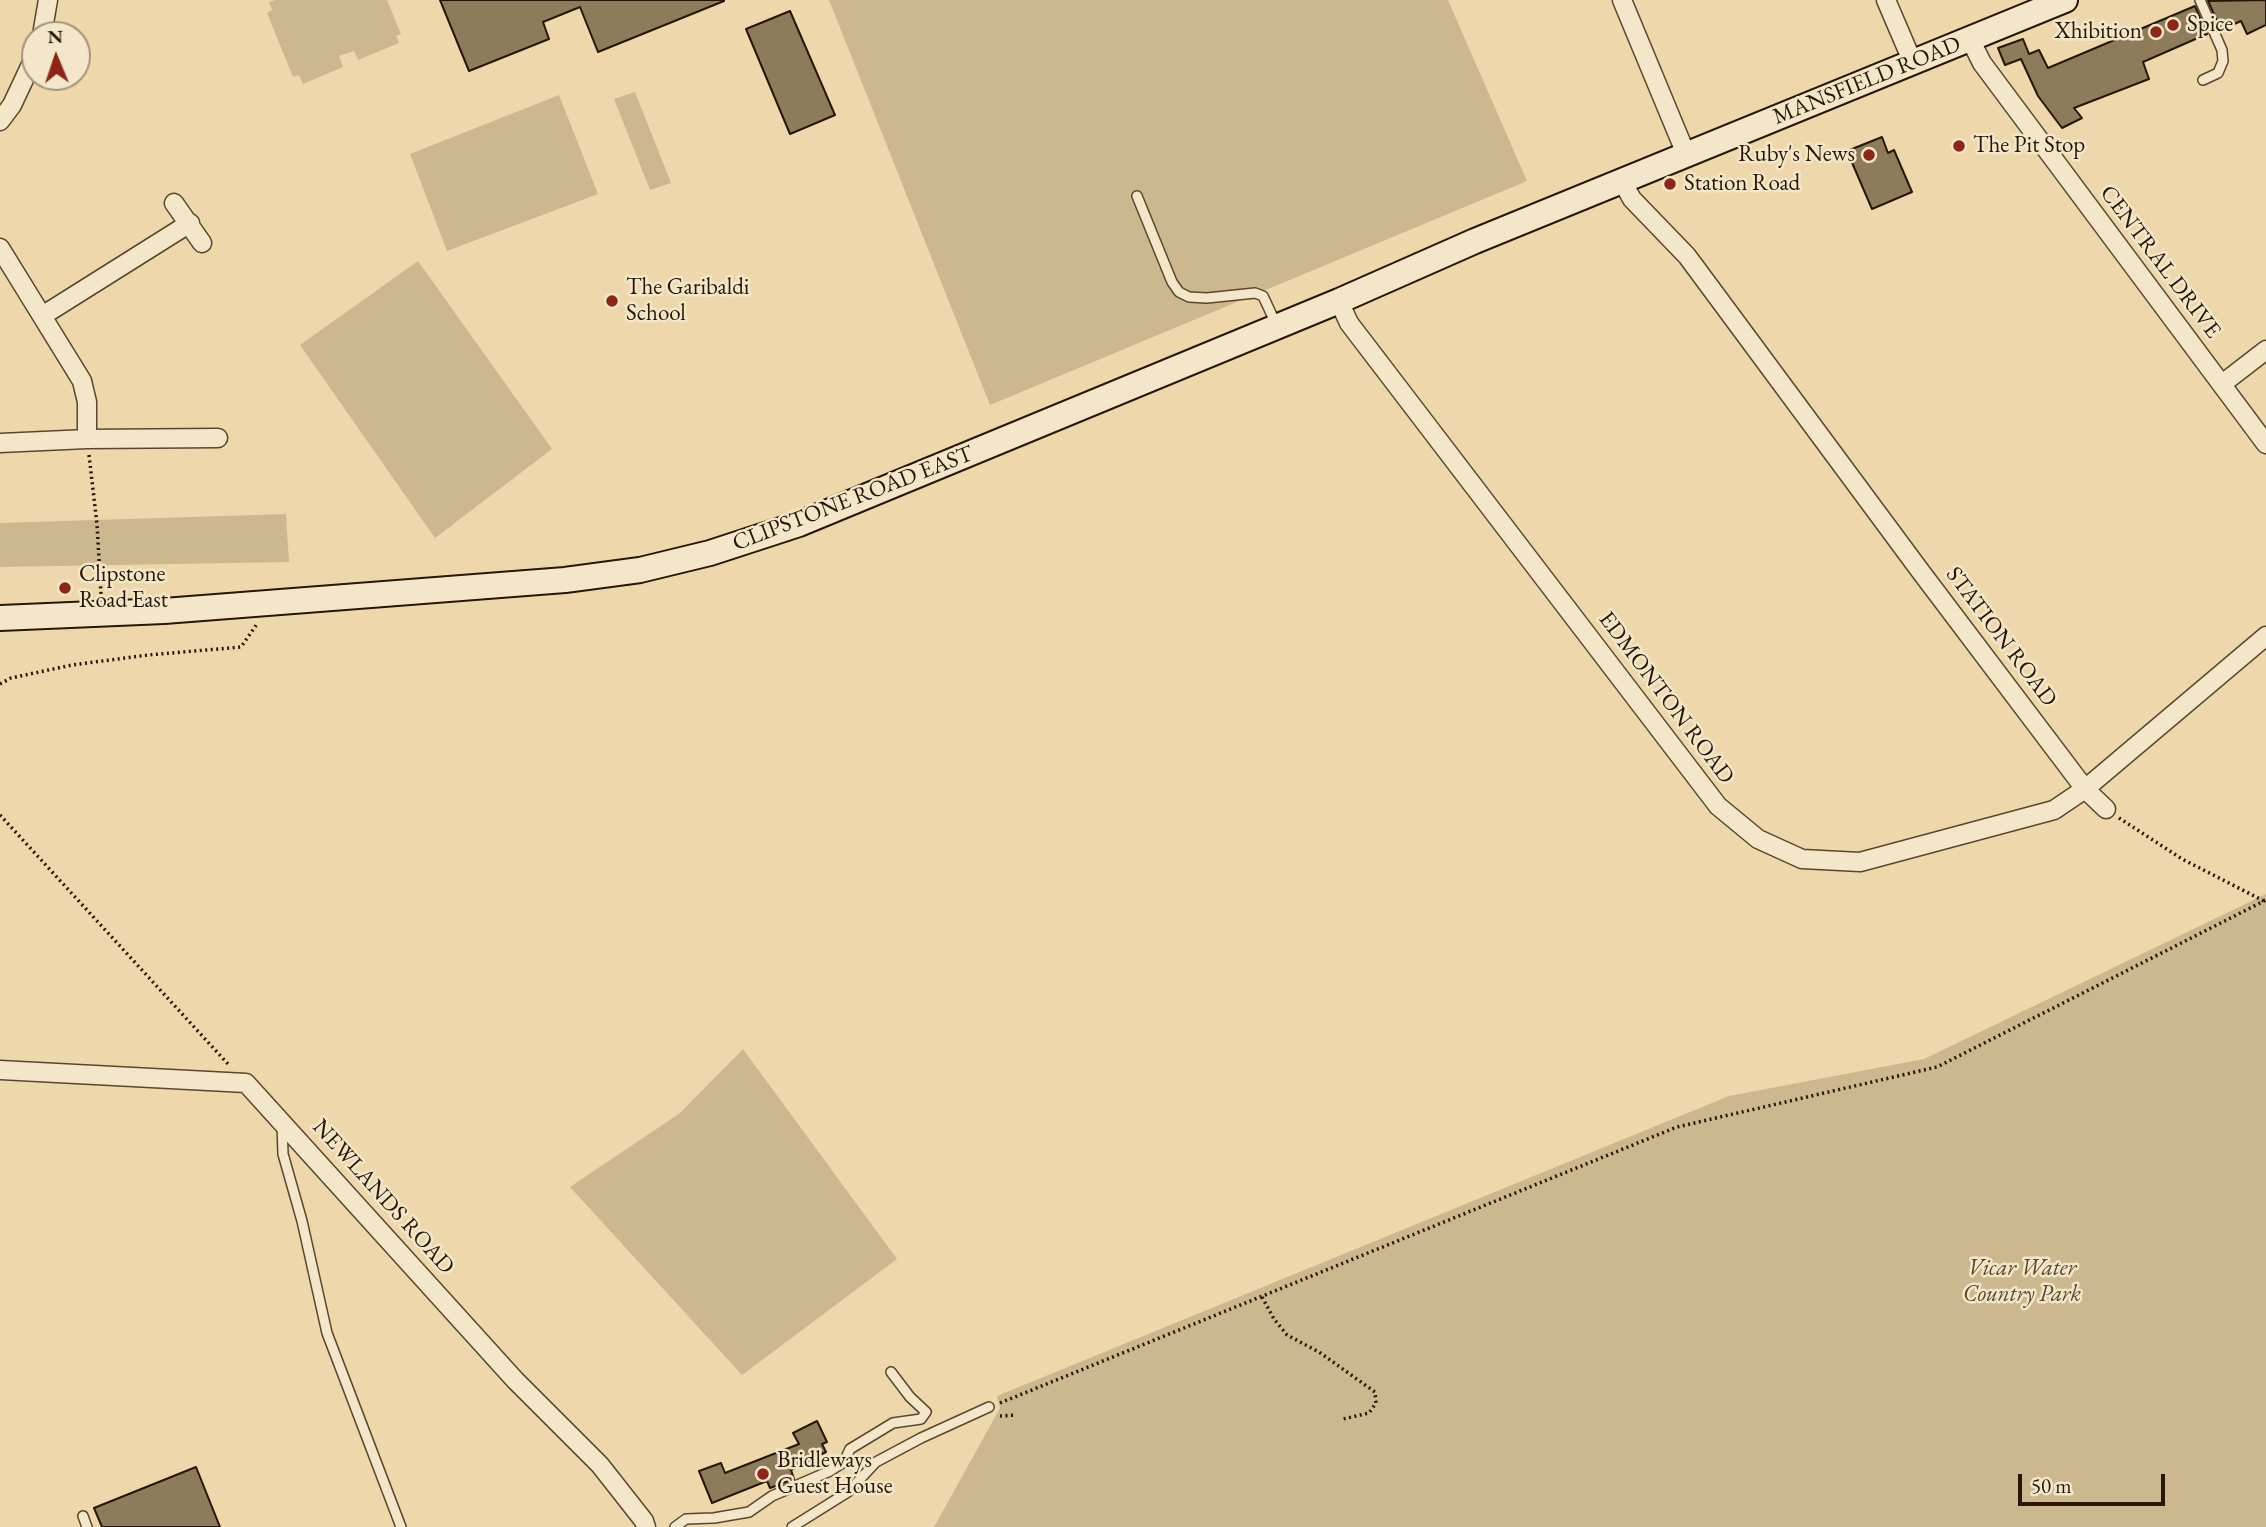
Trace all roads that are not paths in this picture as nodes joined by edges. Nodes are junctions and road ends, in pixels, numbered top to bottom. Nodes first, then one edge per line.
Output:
1 (48, 0) edge
2 (1622, 0) edge
3 (1886, 0) edge
4 (2065, 0) edge
5 (2200, 0) edge
6 (44, 21) edge
7 (1970, 39) junction
8 (1913, 63) junction
9 (2203, 80) dead end
10 (21, 86) edge
11 (0, 121) edge
12 (1686, 155) junction
13 (1622, 181) junction
14 (1137, 196) dead end
15 (174, 203) dead end
16 (190, 223) junction
17 (1475, 241) joint
18 (202, 243) dead end
19 (0, 248) edge
20 (1339, 301) junction
21 (42, 316) junction
22 (1277, 325) junction
23 (2266, 350) edge
24 (2222, 384) junction
25 (218, 438) dead end
26 (87, 439) junction
27 (0, 443) edge
28 (2266, 444) edge
29 (0, 618) edge
30 (26, 618) junction
31 (0, 625) edge
32 (2266, 636) edge
33 (2085, 789) junction
34 (2106, 809) road end
35 (0, 1070) edge
36 (281, 1120) junction
37 (891, 1372) dead end
38 (989, 1407) road end
39 (83, 1516) dead end
40 (88, 1527) edge
41 (401, 1527) edge
42 (646, 1527) edge
43 (675, 1527) edge
44 (792, 1527) edge

1 - 6 street
2 - 12 street
3 - 8 street
4 - 7 main road, MANSFIELD ROAD
5 - 9 lane
7 - 8 main road, MANSFIELD ROAD
7 - 24 street, CENTRAL DRIVE
8 - 12 main road, MANSFIELD ROAD
10 - 11 street
12 - 13 main road, MANSFIELD ROAD
13 - 17 main road, MANSFIELD ROAD
13 - 33 street, STATION ROAD
14 - 22 lane
15 - 16 street
16 - 18 street
16 - 21 street
17 - 20 main road, CLIPSTONE ROAD EAST
19 - 21 street
20 - 22 main road, CLIPSTONE ROAD EAST
20 - 33 street, EDMONTON ROAD
21 - 26 street
22 - 30 main road, CLIPSTONE ROAD EAST
23 - 24 street
24 - 28 street, CENTRAL DRIVE
25 - 26 street
26 - 27 street
29 - 30 main road, CLIPSTONE ROAD EAST
30 - 31 main road, CLIPSTONE ROAD EAST
32 - 33 street
33 - 34 street, STATION ROAD
35 - 36 street, NEWLANDS ROAD
36 - 41 lane
36 - 42 street, NEWLANDS ROAD
37 - 43 lane
38 - 44 lane
39 - 40 lane

